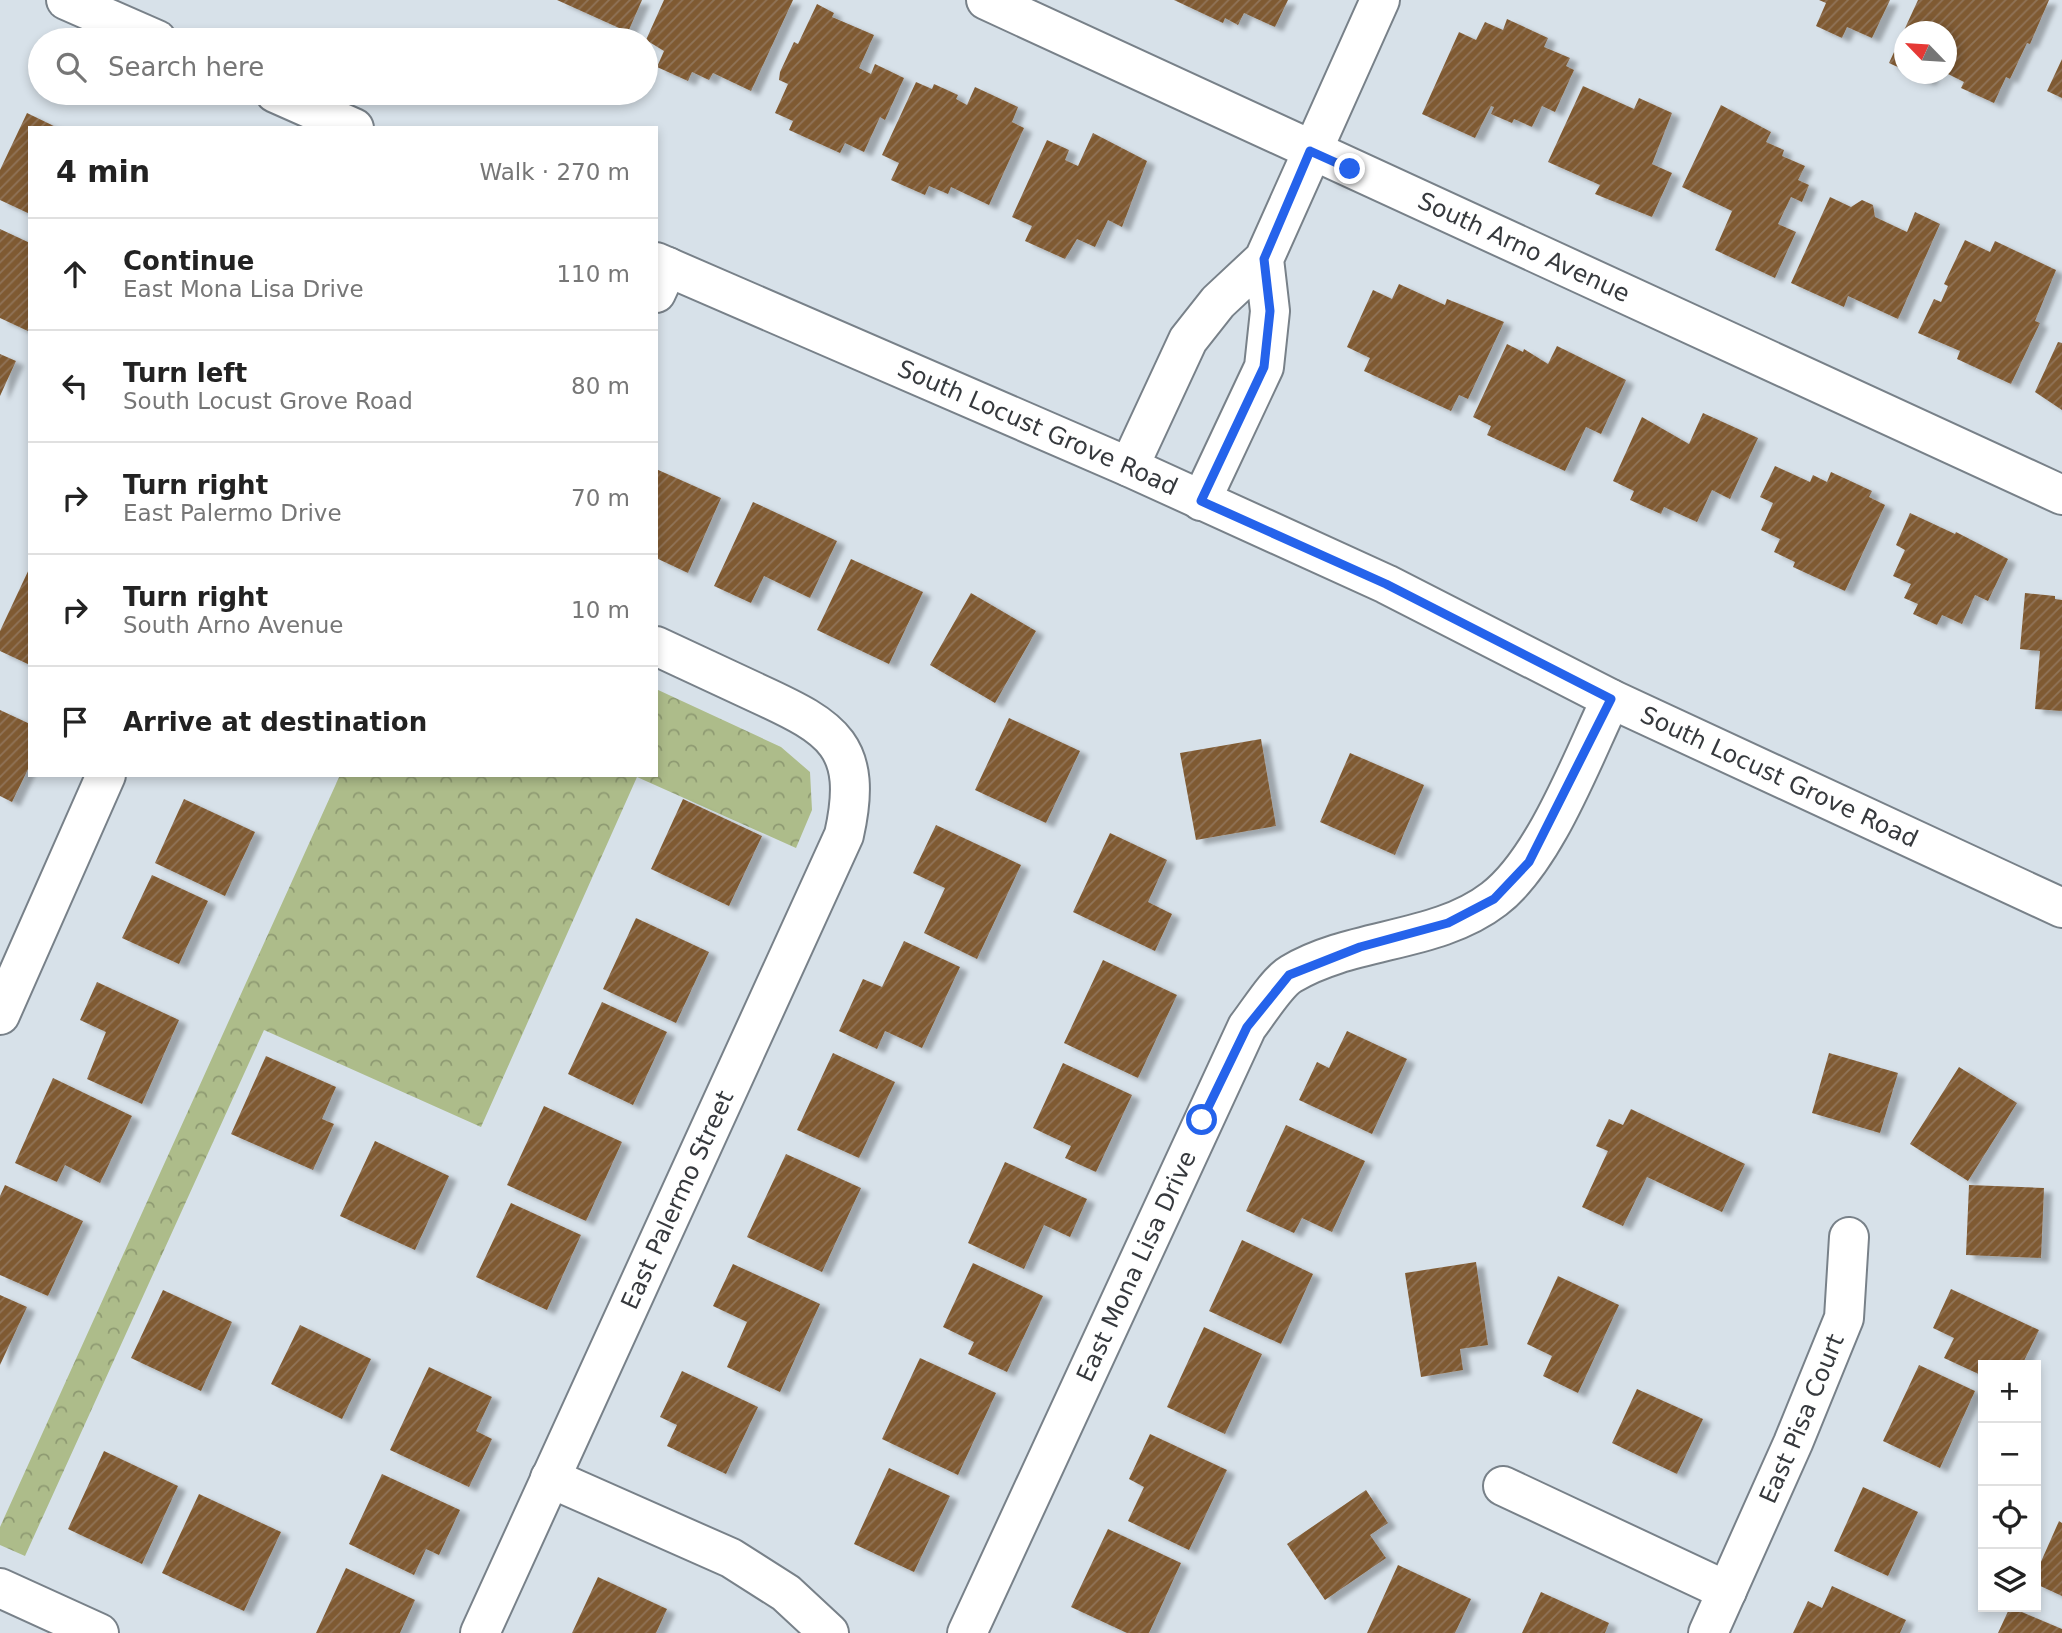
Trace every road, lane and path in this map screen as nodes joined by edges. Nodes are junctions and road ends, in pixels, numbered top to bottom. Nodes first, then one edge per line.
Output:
1 (66, 0) edge
2 (986, 0) edge
3 (1380, 0) edge
4 (130, 28) edge
5 (302, 105) edge
6 (349, 126) edge
7 (1310, 151) junction
8 (1264, 259) junction
9 (660, 274) edge
10 (1129, 467) junction
11 (2062, 495) edge
12 (1201, 501) junction
13 (658, 647) edge
14 (1611, 699) junction
15 (105, 777) edge
16 (2062, 908) edge
17 (0, 1015) edge
18 (1849, 1237) dead end
19 (550, 1478) junction
20 (1503, 1486) dead end
21 (0, 1588) edge
22 (1727, 1591) junction
23 (99, 1633) edge
24 (480, 1633) edge
25 (829, 1633) edge
26 (967, 1633) edge
27 (1708, 1633) edge

1 - 4 street
2 - 7 street, South Arno Avenue
3 - 7 street
5 - 6 street
7 - 8 street
7 - 11 street, South Arno Avenue
8 - 10 street
8 - 12 street
9 - 10 street, South Locust Grove Road
10 - 12 street, South Locust Grove Road
12 - 14 street, South Locust Grove Road
13 - 19 street, East Palermo Street
14 - 16 street, South Locust Grove Road
14 - 26 street, East Mona Lisa Drive
15 - 17 street
18 - 22 street, East Pisa Court
19 - 24 street, East Palermo Street
19 - 25 street
20 - 22 street
21 - 23 street
22 - 27 street, East Pisa Court

